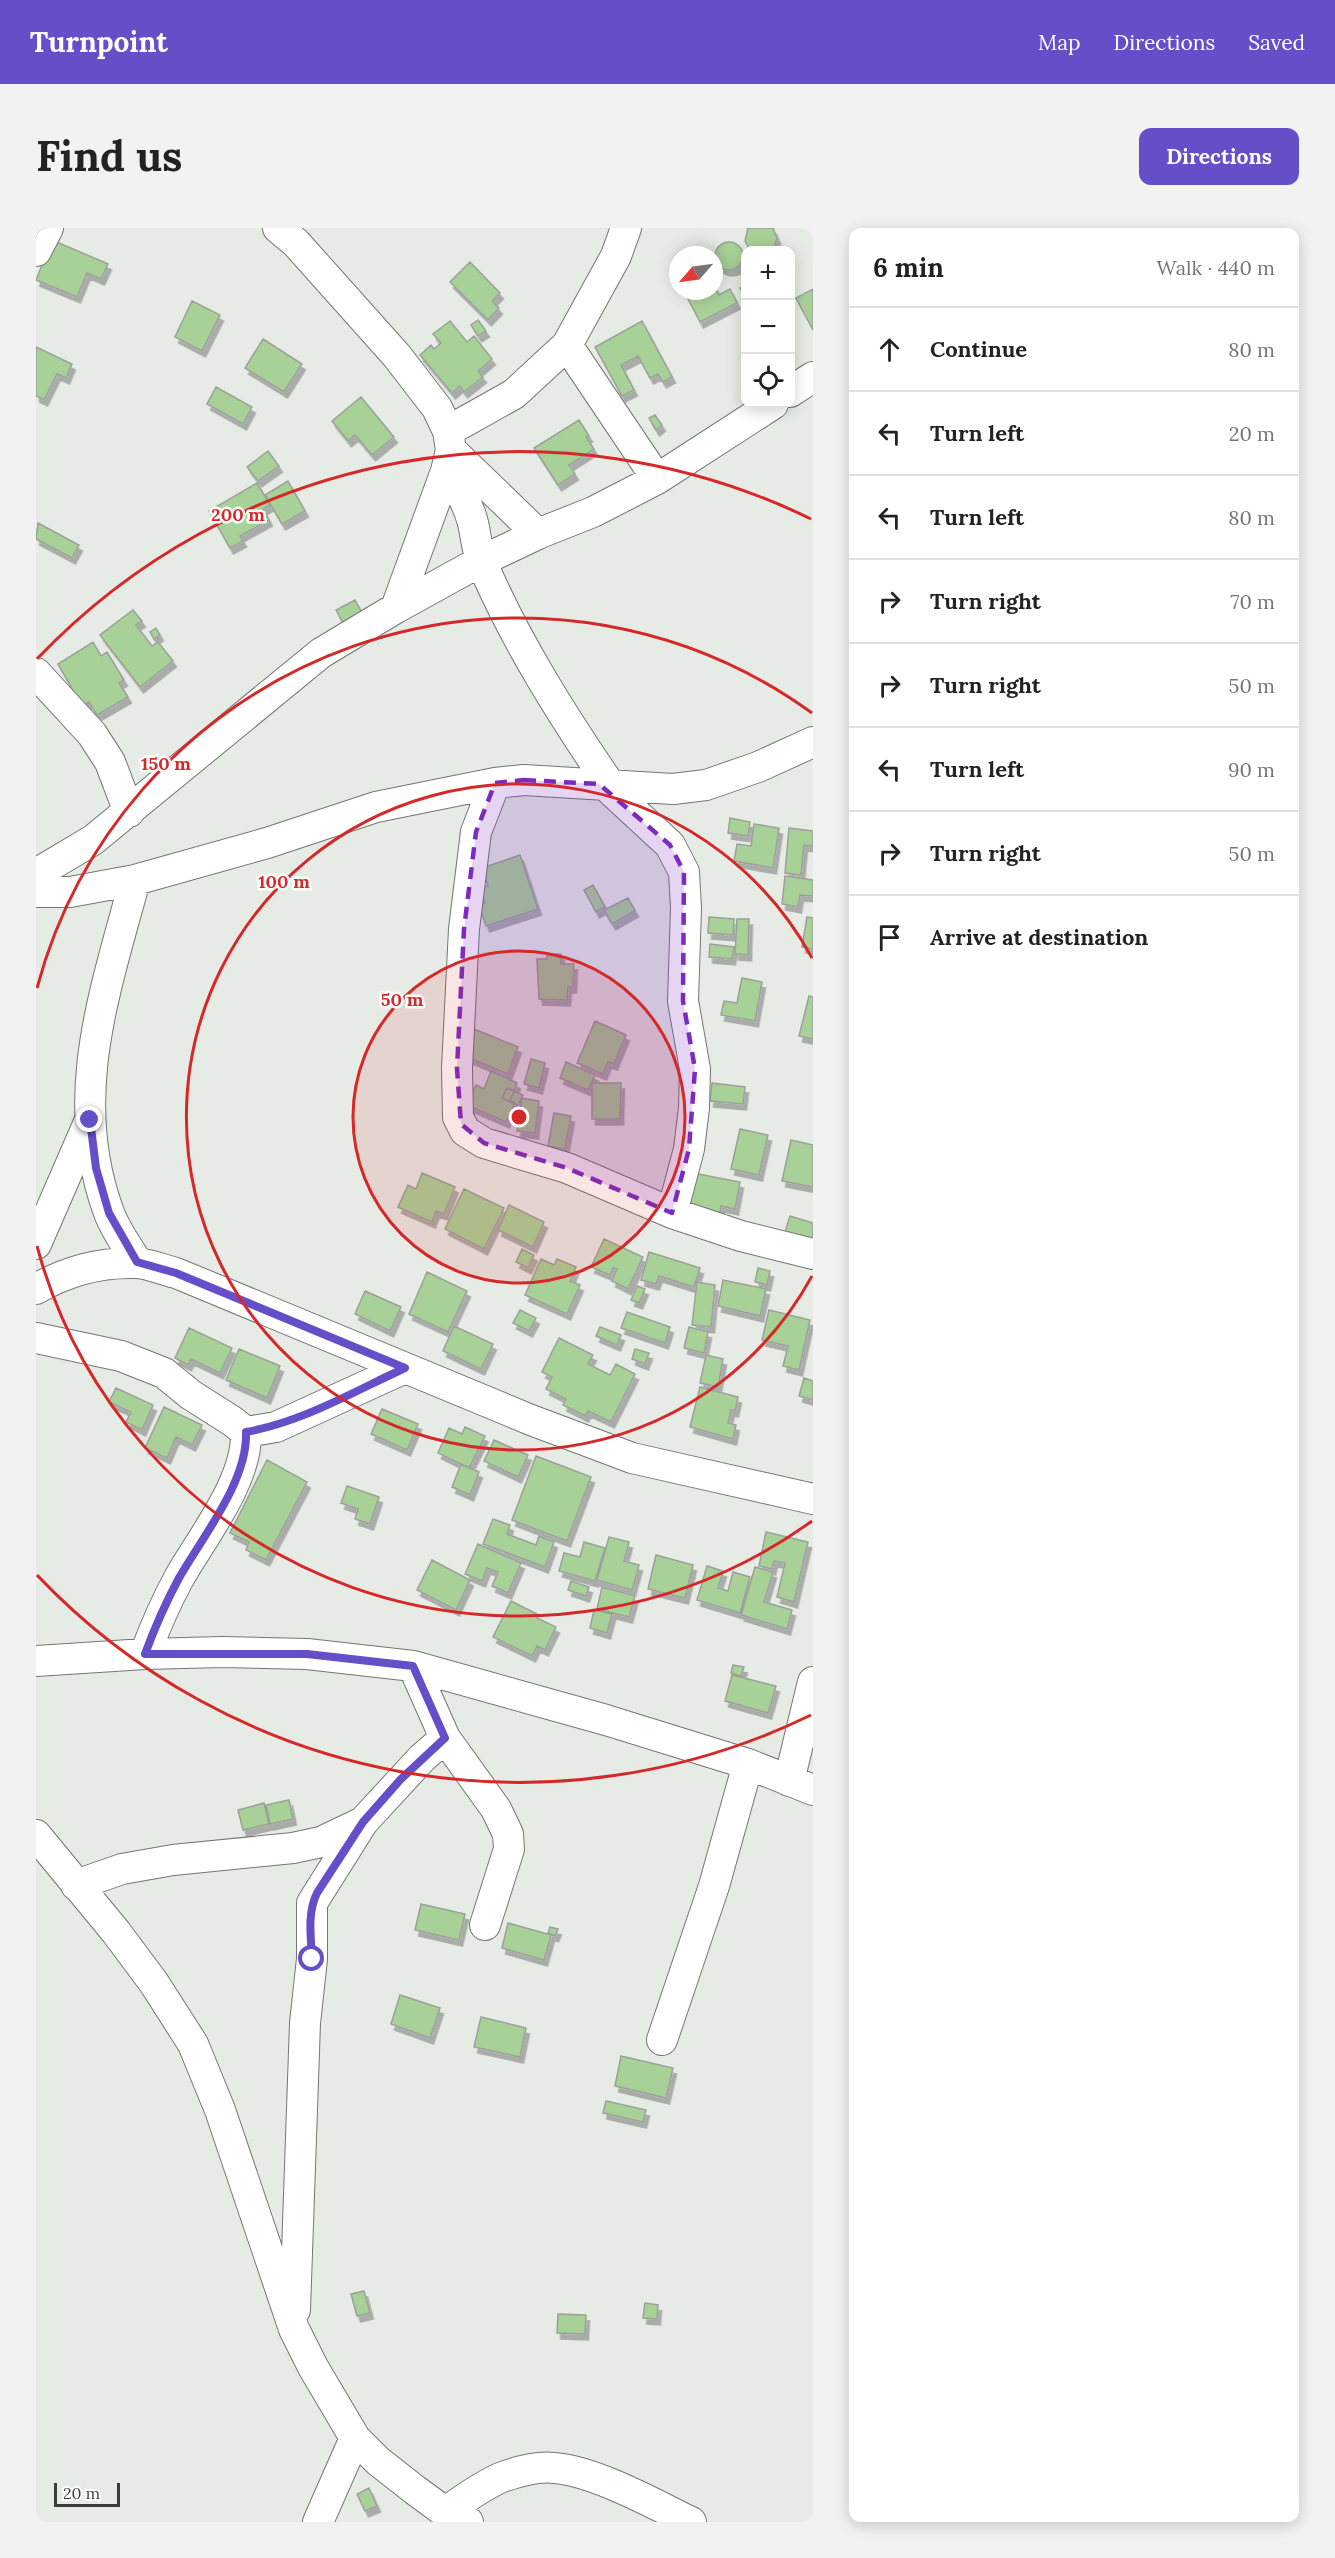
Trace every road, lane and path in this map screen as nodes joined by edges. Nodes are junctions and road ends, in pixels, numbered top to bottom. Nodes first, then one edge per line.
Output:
1 (48, 228) edge
2 (278, 228) edge
3 (626, 228) edge
4 (36, 251) edge
5 (567, 345) junction
6 (813, 376) edge
7 (795, 389) edge
8 (767, 408) edge
9 (448, 451) junction
10 (657, 479) junction
11 (538, 534) junction
12 (481, 561) junction
13 (396, 608) junction
14 (36, 673) edge
15 (813, 742) edge
16 (495, 783) junction
17 (607, 785) junction
18 (129, 812) junction
19 (36, 874) edge
20 (135, 880) junction
21 (36, 892) edge
22 (90, 1120) junction
23 (672, 1213) junction
24 (36, 1244) edge
25 (813, 1254) edge
26 (137, 1262) junction
27 (36, 1289) edge
28 (36, 1338) edge
29 (405, 1368) junction
30 (246, 1432) junction
31 (813, 1499) edge
32 (145, 1654) junction
33 (36, 1661) edge
34 (413, 1666) junction
35 (813, 1682) edge
36 (445, 1738) junction
37 (748, 1764) junction
38 (801, 1785) edge
39 (363, 1822) junction
40 (36, 1834) edge
41 (76, 1885) junction
42 (485, 1925) dead end
43 (662, 2040) dead end
44 (294, 2329) junction
45 (355, 2438) junction
46 (456, 2517) edge
47 (318, 2522) edge
48 (691, 2522) edge

1 - 4 street
2 - 9 street
3 - 5 street
5 - 9 street
5 - 10 street
6 - 7 street
8 - 10 street
9 - 11 street
9 - 12 street
9 - 13 street
10 - 11 street
11 - 12 street
12 - 13 street
12 - 17 street
13 - 18 street
14 - 18 street
15 - 17 street
16 - 17 street
16 - 20 street
16 - 23 street
17 - 23 street
18 - 19 street
20 - 21 street
20 - 22 street
22 - 24 street
22 - 26 street
23 - 25 street
26 - 27 street
26 - 29 street
28 - 30 street
29 - 30 street
29 - 31 street
30 - 32 street
32 - 33 street
32 - 34 street
34 - 36 street
34 - 37 street
35 - 38 street
36 - 39 street
36 - 42 street
37 - 38 street
37 - 43 street
39 - 41 street
39 - 44 street
40 - 41 street
41 - 44 street
44 - 45 street
45 - 46 street
45 - 47 street
46 - 48 street

